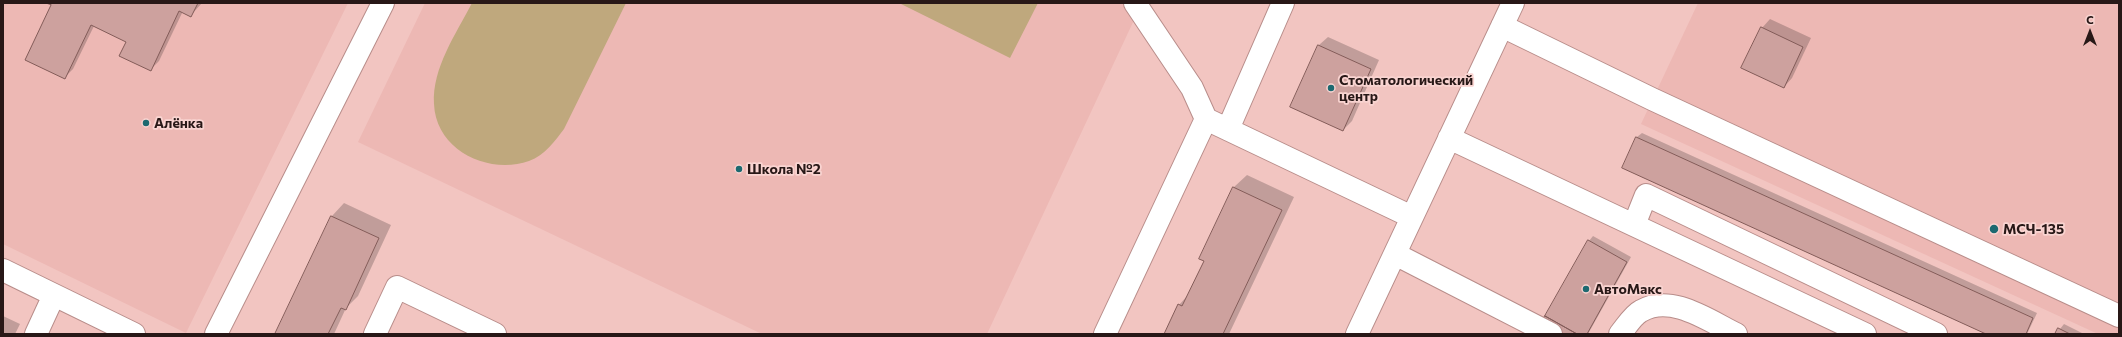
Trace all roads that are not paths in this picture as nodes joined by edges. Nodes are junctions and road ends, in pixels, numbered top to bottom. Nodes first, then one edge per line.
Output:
1 (383, 3) edge
2 (1135, 3) edge
3 (1283, 3) edge
4 (1513, 3) edge
5 (1502, 26) junction
6 (1206, 119) junction
7 (1228, 129) junction
8 (1449, 138) junction
9 (1412, 217) junction
10 (1634, 225) junction
11 (1395, 254) junction
12 (3, 270) edge
13 (54, 295) junction
14 (2119, 316) edge
15 (36, 334) edge
16 (134, 334) edge
17 (216, 334) edge
18 (374, 334) edge
19 (495, 334) edge
20 (1105, 334) edge
21 (1357, 334) edge
22 (1551, 334) edge
23 (1620, 334) edge
24 (1736, 334) edge
25 (1865, 334) edge
26 (1936, 334) edge

1 - 17 street
2 - 6 street
3 - 7 street
4 - 5 street
5 - 8 street
5 - 14 street
6 - 7 street
6 - 20 street
7 - 9 street
8 - 9 street
8 - 10 street
9 - 11 street
10 - 25 street
10 - 26 street
11 - 21 street
11 - 22 street
12 - 13 street
13 - 15 street
13 - 16 street
18 - 19 street
23 - 24 street

